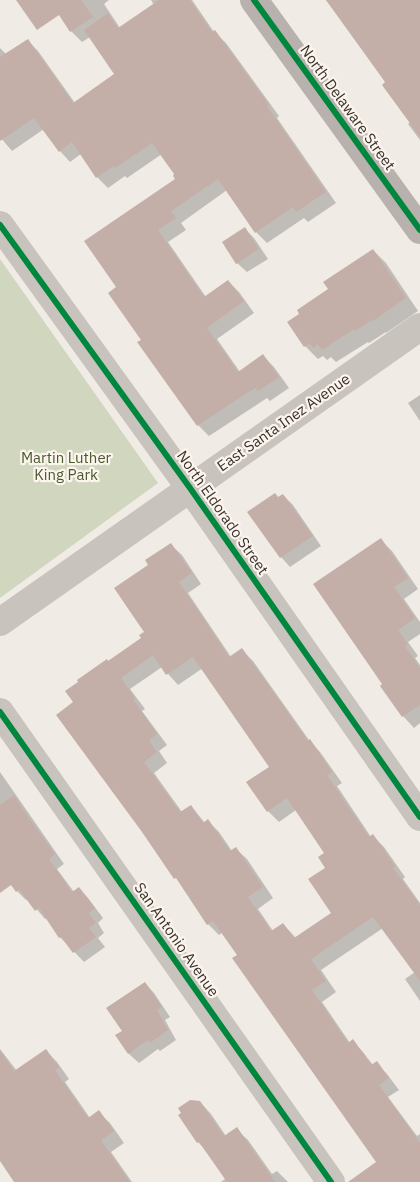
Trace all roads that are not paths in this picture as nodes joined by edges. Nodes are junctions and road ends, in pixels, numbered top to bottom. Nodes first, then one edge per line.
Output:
1 (254, 0) edge
2 (0, 225) edge
3 (420, 230) edge
4 (420, 327) edge
5 (190, 488) junction
6 (0, 622) edge
7 (0, 712) edge
8 (420, 817) edge
9 (331, 1182) edge

1 - 3 main road, North Delaware Street
2 - 5 street, North Eldorado Street
4 - 5 street, East Santa Inez Avenue
5 - 6 street, East Santa Inez Avenue
5 - 8 street, North Eldorado Street
7 - 9 street, San Antonio Avenue

